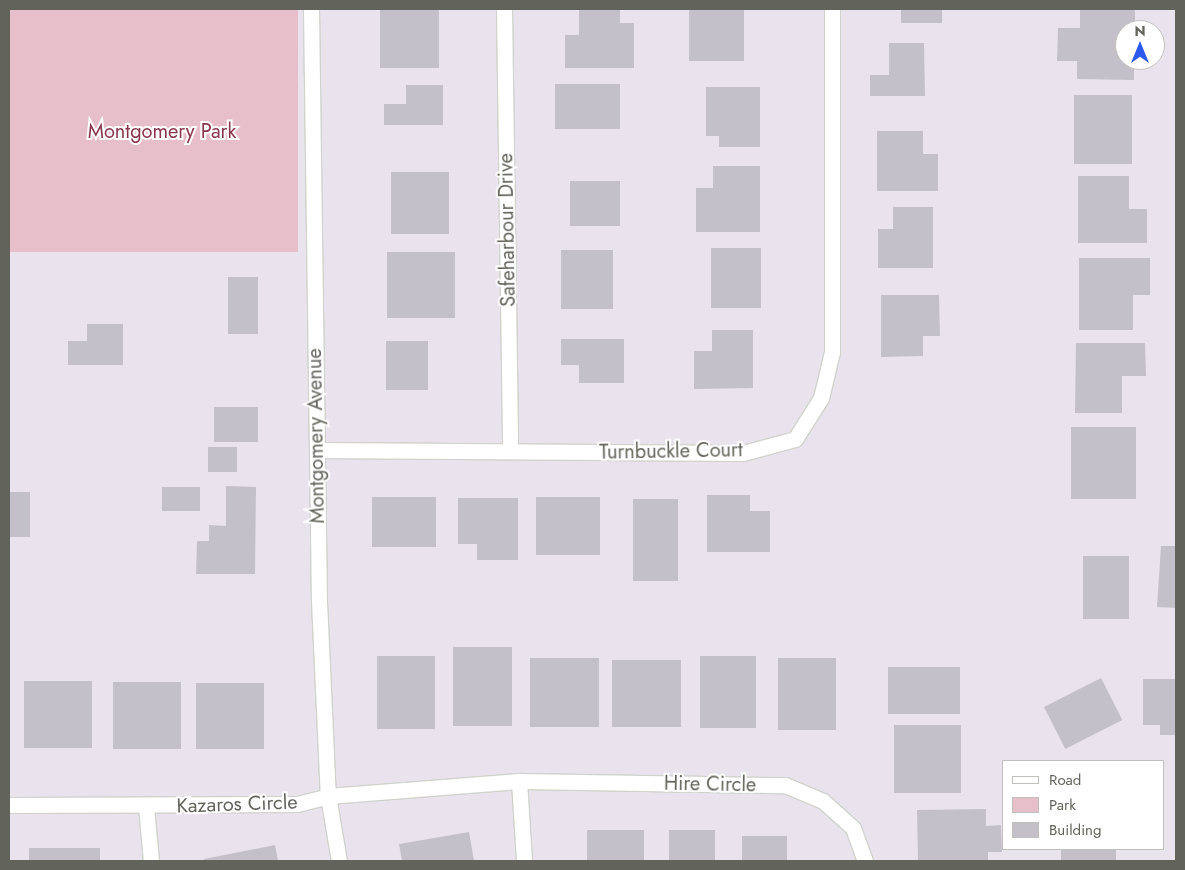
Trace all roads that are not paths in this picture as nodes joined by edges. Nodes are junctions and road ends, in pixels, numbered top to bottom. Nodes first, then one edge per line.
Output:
1 (311, 9) edge
2 (504, 9) edge
3 (832, 9) edge
4 (316, 450) junction
5 (510, 451) junction
6 (519, 780) junction
7 (328, 796) junction
8 (9, 805) edge
9 (146, 806) junction
10 (151, 861) edge
11 (338, 861) edge
12 (524, 861) edge
13 (865, 861) edge

1 - 4 street, Montgomery Avenue
2 - 5 street, Safeharbour Drive
3 - 5 street, Turnbuckle Court
4 - 5 street, Turnbuckle Court
4 - 7 street, Montgomery Avenue
6 - 7 street, Hire Circle
6 - 12 street
6 - 13 street, Hire Circle
7 - 9 street, Kazaros Circle
7 - 11 street, Montgomery Avenue
8 - 9 street, Kazaros Circle
9 - 10 street, Kazaros Circle

